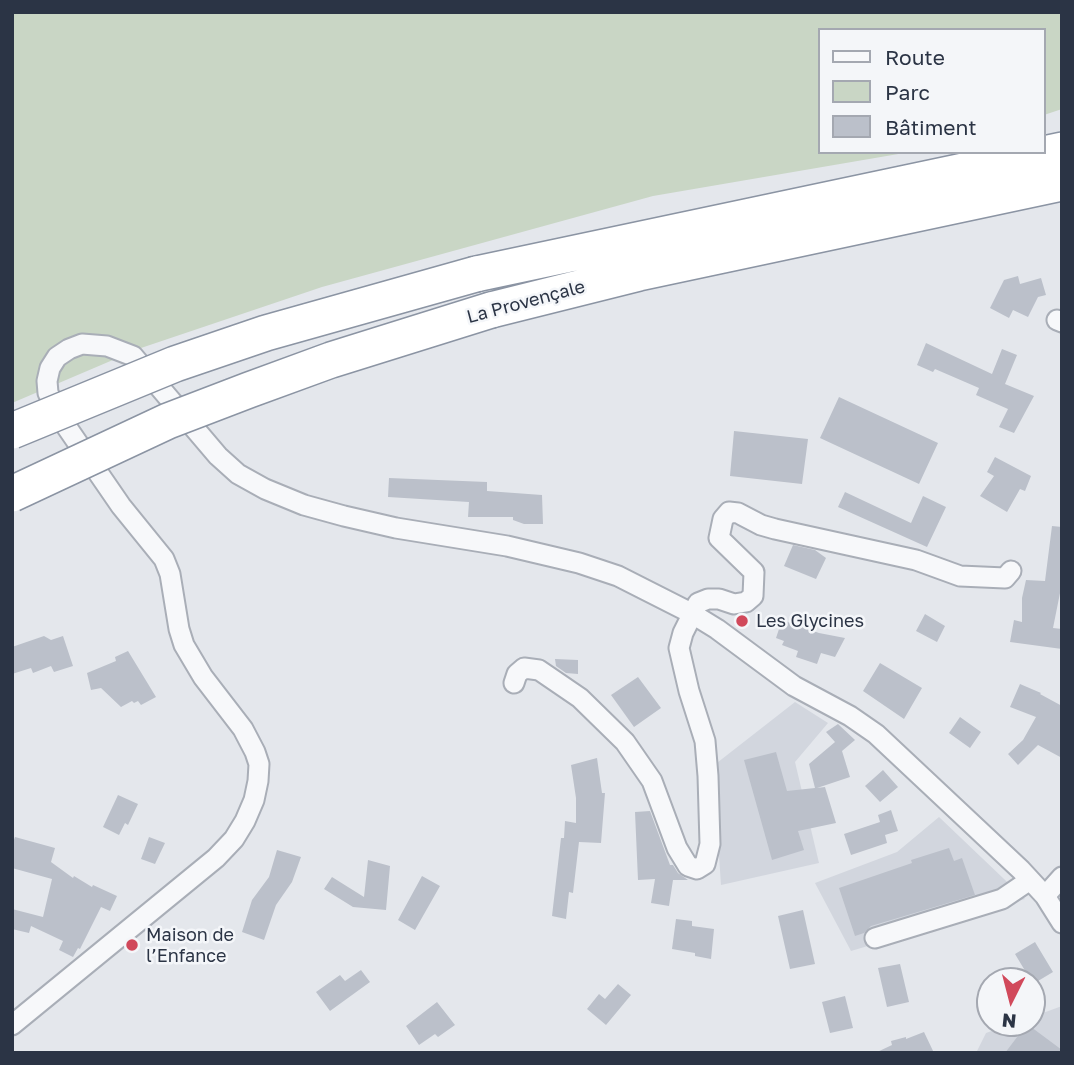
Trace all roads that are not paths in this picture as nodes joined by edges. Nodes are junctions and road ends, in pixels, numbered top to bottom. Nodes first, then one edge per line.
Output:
1 (1043, 154) edge
2 (1062, 183) edge
3 (12, 430) edge
4 (12, 494) edge
5 (1012, 571) dead end
6 (691, 613) junction
7 (514, 683) dead end
8 (1062, 877) edge
9 (1030, 880) junction
10 (1045, 896) junction
11 (1062, 923) edge
12 (875, 938) dead end
13 (12, 1025) edge

1 - 3 highway, La Provençale, bridge
2 - 4 highway, La Provençale, bridge
5 - 6 street
6 - 7 street
6 - 9 street
6 - 13 street
8 - 10 street
9 - 10 street
9 - 12 street
10 - 11 street

